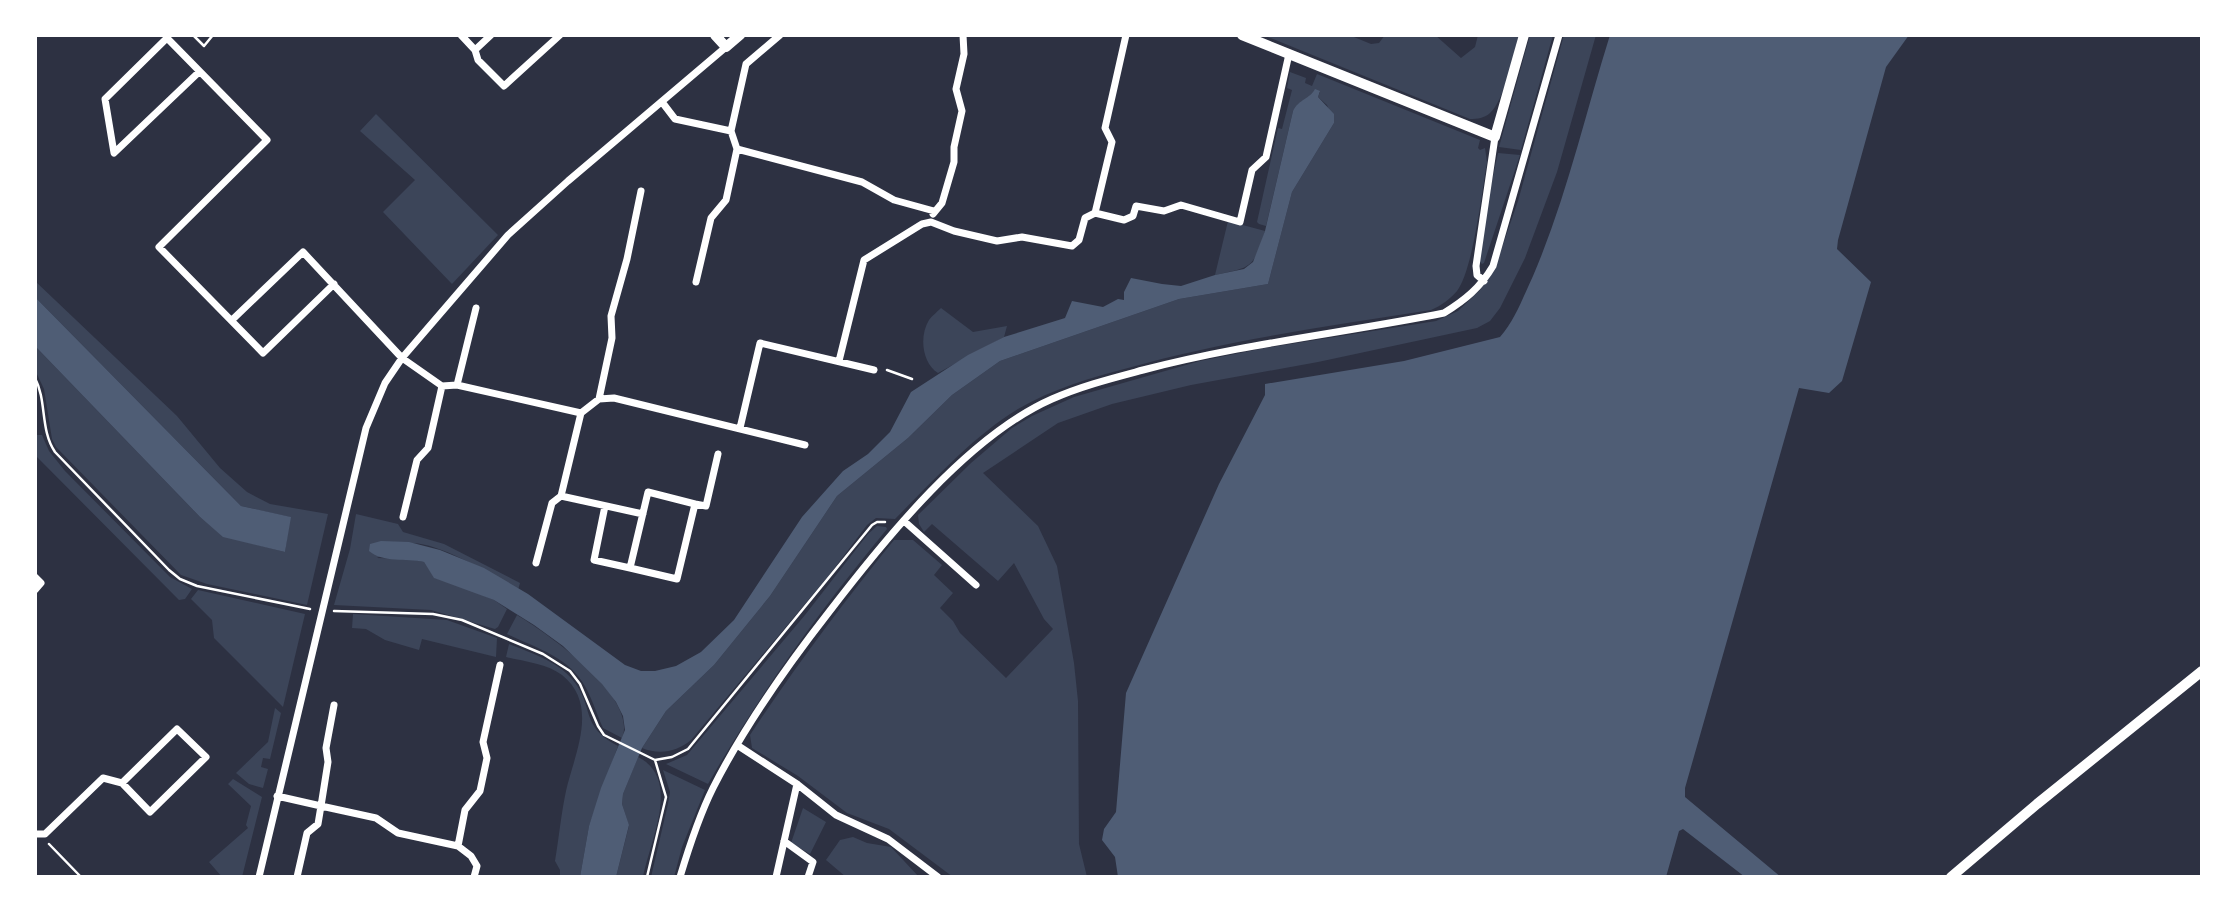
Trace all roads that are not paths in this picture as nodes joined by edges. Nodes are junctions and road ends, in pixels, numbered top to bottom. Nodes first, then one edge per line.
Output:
1 (461, 35) edge
2 (491, 35) edge
3 (561, 35) edge
4 (715, 35) edge
5 (740, 35) edge
6 (780, 35) edge
7 (963, 35) edge
8 (1126, 35) edge
9 (1242, 35) edge
10 (1524, 35) edge
11 (1559, 35) edge
12 (726, 47) junction
13 (475, 50) junction
14 (1289, 54) junction
15 (199, 72) junction
16 (662, 102) junction
17 (731, 131) junction
18 (1495, 137) junction
19 (737, 149) junction
20 (641, 191) dead end
21 (934, 211) junction
22 (1095, 213) junction
23 (931, 222) junction
24 (1484, 281) junction
25 (696, 282) dead end
26 (334, 284) junction
27 (476, 308) dead end
28 (232, 320) junction
29 (402, 358) junction
30 (839, 361) junction
31 (874, 370) road end
32 (457, 385) junction
33 (442, 386) junction
34 (599, 400) junction
35 (581, 413) junction
36 (740, 428) junction
37 (805, 445) dead end
38 (718, 454) dead end
39 (561, 496) junction
40 (695, 503) junction
41 (605, 506) junction
42 (643, 514) junction
43 (403, 517) dead end
44 (904, 521) junction
45 (536, 563) dead end
46 (630, 568) junction
47 (35, 577) edge
48 (976, 585) dead end
49 (35, 590) edge
50 (500, 665) dead end
51 (2202, 671) edge
52 (334, 705) dead end
53 (737, 744) junction
54 (122, 783) junction
55 (797, 784) junction
56 (277, 796) junction
57 (321, 806) junction
58 (35, 834) edge
59 (785, 841) junction
60 (458, 846) junction
61 (258, 877) edge
62 (297, 877) edge
63 (474, 877) edge
64 (680, 877) edge
65 (776, 877) edge
66 (808, 877) edge
67 (939, 877) edge
68 (1951, 877) edge

1 - 13 street
2 - 13 street
3 - 13 street
4 - 12 street
5 - 12 street
6 - 17 street
7 - 21 street
8 - 22 street
9 - 14 street
10 - 18 street
11 - 24 street
12 - 16 street
14 - 18 street
14 - 22 street
15 - 15 street
15 - 28 street
16 - 17 street
16 - 29 street
17 - 19 street
18 - 24 street
19 - 21 street
19 - 25 street
20 - 34 street
21 - 23 street
22 - 23 street
23 - 30 street
24 - 44 street
26 - 28 street
26 - 28 street
26 - 29 street
27 - 32 street
29 - 33 street
29 - 56 street
30 - 31 street
30 - 36 street
32 - 33 street
32 - 35 street
33 - 43 street
34 - 35 street
34 - 36 street
35 - 39 street
36 - 37 street
38 - 40 street
39 - 41 street
39 - 45 street
40 - 42 street
40 - 46 street
41 - 42 street
41 - 46 street
42 - 46 street
44 - 48 street
44 - 53 street
47 - 49 street
50 - 60 street
51 - 68 street
52 - 57 street
53 - 55 street
53 - 64 street
54 - 54 street
54 - 58 street
55 - 59 street
55 - 67 street
56 - 57 street
56 - 61 street
57 - 60 street
57 - 62 street
59 - 65 street
59 - 66 street
60 - 63 street

